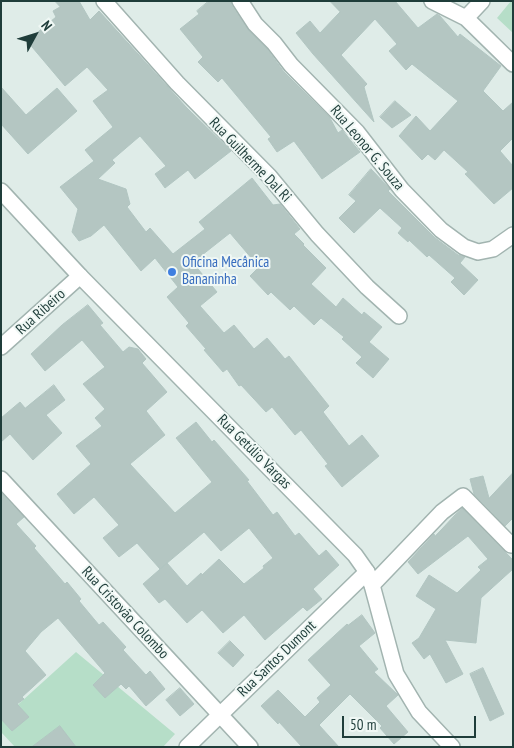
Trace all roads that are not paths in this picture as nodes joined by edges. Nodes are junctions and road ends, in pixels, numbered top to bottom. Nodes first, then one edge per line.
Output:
1 (104, 1) edge
2 (240, 1) edge
3 (432, 1) edge
4 (482, 1) edge
5 (466, 18) junction
6 (513, 64) edge
7 (1, 191) edge
8 (513, 235) edge
9 (80, 276) junction
10 (399, 316) dead end
11 (1, 348) edge
12 (1, 479) edge
13 (513, 543) edge
14 (369, 578) junction
15 (220, 716) junction
16 (187, 747) edge
17 (250, 747) edge
18 (452, 747) edge

1 - 10 street, Rua Guilherme Dal Ri
2 - 8 street, Rua Leonor G. Souza
3 - 5 street
4 - 5 street
5 - 6 street
7 - 9 street, Rua Getúlio Vargas
9 - 11 street, Rua Ribeiro
9 - 14 street, Rua Getúlio Vargas
12 - 15 street, Rua Cristovão Colombo
13 - 14 street, Rua Santos Dumont
14 - 15 street, Rua Santos Dumont
14 - 18 street, Rua Getúlio Vargas
15 - 16 street, Rua Santos Dumont
15 - 17 street, Rua Cristovão Colombo

